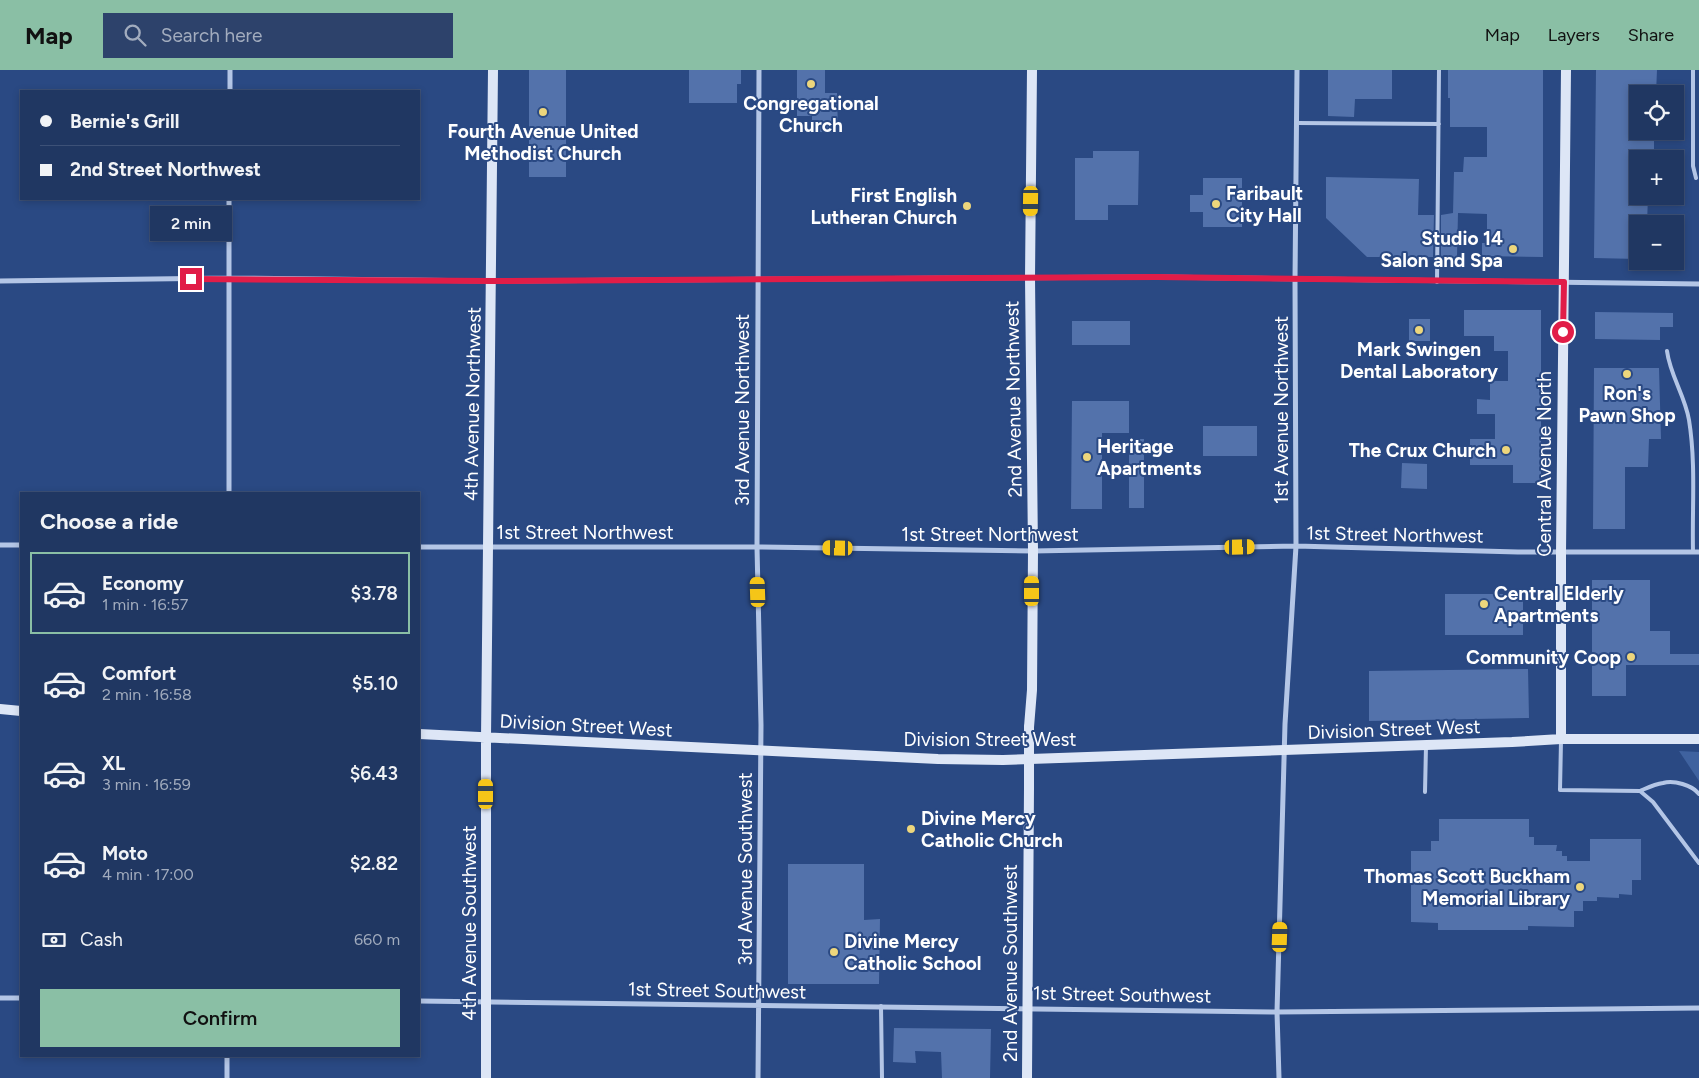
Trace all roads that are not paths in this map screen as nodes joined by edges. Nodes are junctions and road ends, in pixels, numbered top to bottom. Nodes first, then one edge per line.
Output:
1 (230, 70) edge
2 (494, 70) edge
3 (759, 70) edge
4 (1032, 70) edge
5 (1297, 70) edge
6 (1439, 70) edge
7 (1566, 70) edge
8 (1693, 70) edge
9 (230, 90) edge
10 (1297, 123) junction
11 (1439, 124) junction
12 (1696, 178) dead end
13 (229, 200) edge
14 (229, 278) junction
15 (758, 278) junction
16 (1030, 278) junction
17 (1295, 280) junction
18 (0, 281) edge
19 (491, 281) junction
20 (1437, 282) junction
21 (1564, 282) junction
22 (1699, 284) edge
23 (1667, 351) dead end
24 (229, 492) edge
25 (0, 545) edge
26 (20, 545) edge
27 (1296, 546) junction
28 (420, 547) edge
29 (756, 547) junction
30 (488, 548) junction
31 (1032, 551) junction
32 (1561, 552) junction
33 (1693, 552) junction
34 (1699, 552) edge
35 (0, 709) edge
36 (20, 711) edge
37 (1029, 728) joint
38 (420, 734) edge
39 (486, 738) junction
40 (1561, 739) junction
41 (1699, 739) edge
42 (1426, 745) junction
43 (1285, 750) junction
44 (761, 751) junction
45 (1640, 791) junction
46 (1425, 792) dead end
47 (1699, 794) edge
48 (1699, 864) edge
49 (0, 998) edge
50 (20, 998) edge
51 (420, 1001) edge
52 (486, 1002) junction
53 (759, 1006) junction
54 (881, 1006) junction
55 (1026, 1008) junction
56 (1699, 1008) edge
57 (1277, 1012) junction
58 (227, 1057) edge
59 (226, 1078) edge
60 (486, 1078) edge
61 (758, 1078) edge
62 (882, 1078) edge
63 (1027, 1078) edge
64 (1279, 1078) edge

1 - 9 street
2 - 19 street, 4th Avenue Northwest
3 - 15 street, 3rd Avenue Northwest
4 - 16 street, 2nd Avenue Northwest
5 - 10 street, 1st Avenue Northwest
6 - 11 lane
7 - 21 street, Central Avenue North
8 - 12 lane
10 - 11 lane
10 - 17 street, 1st Avenue Northwest
11 - 20 lane
13 - 14 street
14 - 18 street
14 - 19 street
14 - 24 street
15 - 16 street
15 - 19 street
15 - 29 street, 3rd Avenue Northwest
16 - 17 street
16 - 31 street, 2nd Avenue Northwest
17 - 20 street
17 - 27 street, 1st Avenue Northwest
19 - 30 street, 4th Avenue Northwest
20 - 21 street
21 - 22 street
21 - 32 street, Central Avenue North
23 - 33 lane
25 - 26 street
27 - 31 street, 1st Street Northwest
27 - 32 street, 1st Street Northwest
27 - 43 street, 1st Avenue Northwest
28 - 30 street, 1st Street Northwest
29 - 30 street, 1st Street Northwest
29 - 31 street, 1st Street Northwest
29 - 44 street, 3rd Avenue Northwest
30 - 39 street, 4th Avenue Northwest
31 - 37 street, 2nd Avenue Northwest
32 - 33 street, 1st Street Northwest
32 - 40 street, Central Avenue North
33 - 34 street, 1st Street Northwest
35 - 36 street
37 - 55 street, 2nd Avenue Southwest, bridge
38 - 39 street, Division Street West
39 - 44 street, Division Street West
39 - 52 street, 4th Avenue Southwest
40 - 41 street, Division Street West
40 - 42 street, Division Street West
40 - 45 lane
42 - 43 street, Division Street West
42 - 46 lane
43 - 44 street, Division Street West
43 - 57 street, 1st Avenue Northwest
44 - 53 street, 3rd Avenue Southwest
45 - 47 lane
45 - 48 lane
49 - 50 street
51 - 52 street, 1st Street Southwest
52 - 53 street, 1st Street Southwest
52 - 60 street, 4th Avenue Southwest
53 - 54 street, 1st Street Southwest
53 - 61 street, 3rd Avenue Southwest
54 - 55 street, 1st Street Southwest
54 - 62 lane
55 - 57 street, 1st Street Southwest
55 - 63 street, 2nd Avenue Southwest
56 - 57 street, 1st Street Southwest
57 - 64 street, 1st Avenue Northwest
58 - 59 street

